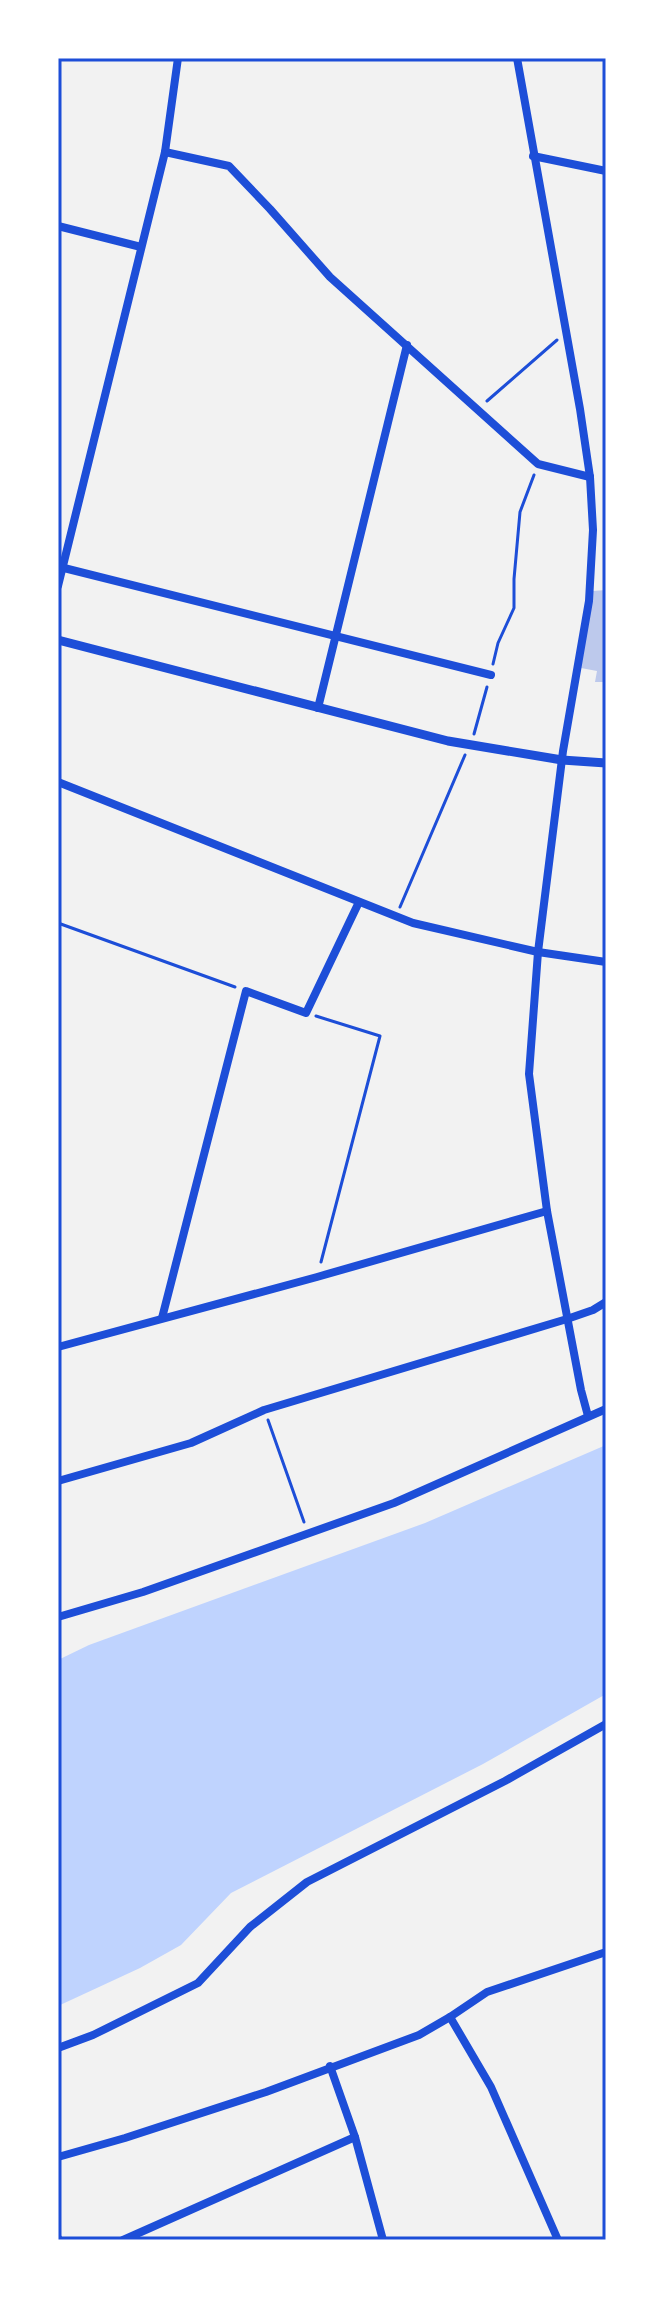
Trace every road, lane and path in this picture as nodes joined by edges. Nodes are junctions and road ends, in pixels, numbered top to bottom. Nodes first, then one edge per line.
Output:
1 (178, 58) edge
2 (517, 58) edge
3 (165, 152) junction
4 (533, 156) junction
5 (606, 171) edge
6 (58, 226) edge
7 (141, 247) junction
8 (566, 333) junction
9 (407, 345) junction
10 (478, 409) junction
11 (538, 464) junction
12 (590, 477) junction
13 (64, 568) junction
14 (58, 586) edge
15 (335, 637) junction
16 (58, 640) edge
17 (491, 675) junction
18 (318, 708) junction
19 (468, 746) junction
20 (562, 760) junction
21 (606, 763) edge
22 (58, 782) edge
23 (359, 902) junction
24 (396, 916) junction
25 (58, 923) edge
26 (538, 952) junction
27 (606, 962) edge
28 (246, 991) junction
29 (306, 1013) junction
30 (547, 1211) junction
31 (317, 1277) junction
32 (606, 1302) edge
33 (162, 1318) junction
34 (567, 1319) junction
35 (58, 1347) edge
36 (606, 1409) edge
37 (264, 1410) junction
38 (588, 1416) junction
39 (58, 1481) edge
40 (303, 1518) dead end
41 (58, 1617) edge
42 (606, 1724) edge
43 (606, 1952) edge
44 (450, 2017) junction
45 (58, 2048) edge
46 (330, 2066) junction
47 (355, 2137) junction
48 (58, 2157) edge
49 (123, 2240) edge
50 (383, 2240) edge
51 (558, 2240) edge

1 - 3 street
2 - 4 street
3 - 7 street
3 - 9 street
4 - 5 street
4 - 8 street
6 - 7 street
7 - 13 street
8 - 10 path
8 - 12 street
9 - 10 street
9 - 15 street
10 - 11 street
11 - 12 street
11 - 17 path
12 - 20 street
13 - 14 street
13 - 15 street
15 - 17 street
15 - 18 street
16 - 18 street
17 - 19 path
18 - 19 street
19 - 20 street
19 - 24 path
20 - 21 street
20 - 26 street
22 - 23 street
23 - 24 street
23 - 29 street
24 - 26 street
25 - 28 path
26 - 27 street
26 - 30 street
28 - 29 street
28 - 33 street
29 - 31 path
30 - 31 street
30 - 34 street
31 - 33 street
32 - 34 street
33 - 35 street
34 - 37 street
34 - 38 street
36 - 38 street
37 - 39 street
37 - 40 path
38 - 41 street
42 - 45 street
43 - 44 street
44 - 46 street
44 - 51 street
46 - 47 street
46 - 48 street
47 - 49 street
47 - 50 street

